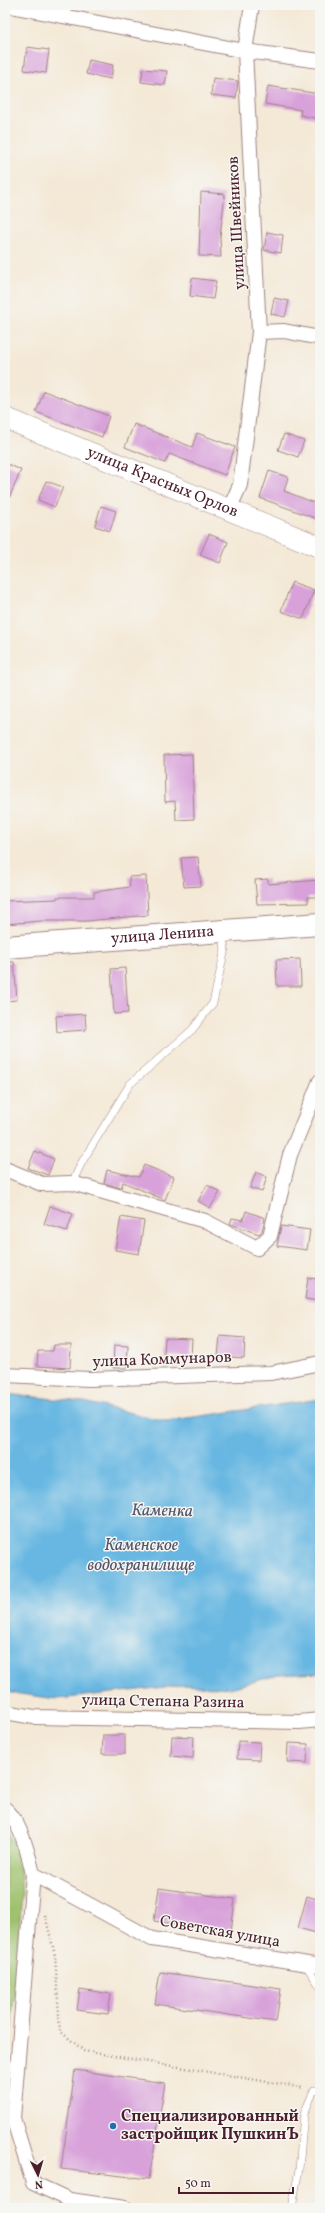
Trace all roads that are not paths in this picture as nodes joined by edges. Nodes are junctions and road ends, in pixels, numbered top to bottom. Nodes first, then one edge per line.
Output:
1 (5, 5) edge
2 (252, 5) edge
3 (245, 51) junction
4 (320, 61) edge
5 (259, 332) junction
6 (320, 338) edge
7 (5, 418) edge
8 (229, 510) junction
9 (320, 547) edge
10 (320, 924) edge
11 (222, 931) junction
12 (5, 947) edge
13 (320, 1081) edge
14 (5, 1169) edge
15 (72, 1184) junction
16 (320, 1363) edge
17 (5, 1374) edge
18 (5, 1712) edge
19 (320, 1720) edge
20 (5, 1809) edge
21 (33, 1874) junction
22 (305, 1964) junction
23 (320, 1966) edge
24 (320, 1986) edge
25 (317, 2091) edge
26 (9, 2118) edge
27 (125, 2208) edge
28 (292, 2208) edge

1 - 3 street
2 - 3 street, улица Швейников
3 - 4 street
3 - 5 street, улица Швейников
5 - 6 street
5 - 8 street, улица Швейников
7 - 8 street, улица Красных Орлов
8 - 9 street, улица Красных Орлов
10 - 11 main road, улица Ленина
11 - 12 main road, улица Ленина
11 - 15 lane
13 - 15 street
14 - 15 street
16 - 17 street, улица Коммунаров
18 - 19 street, улица Степана Разина
20 - 21 street
21 - 22 street, Советская улица
21 - 26 street
22 - 23 street, Советская улица
22 - 24 lane
25 - 28 lane
26 - 27 street

